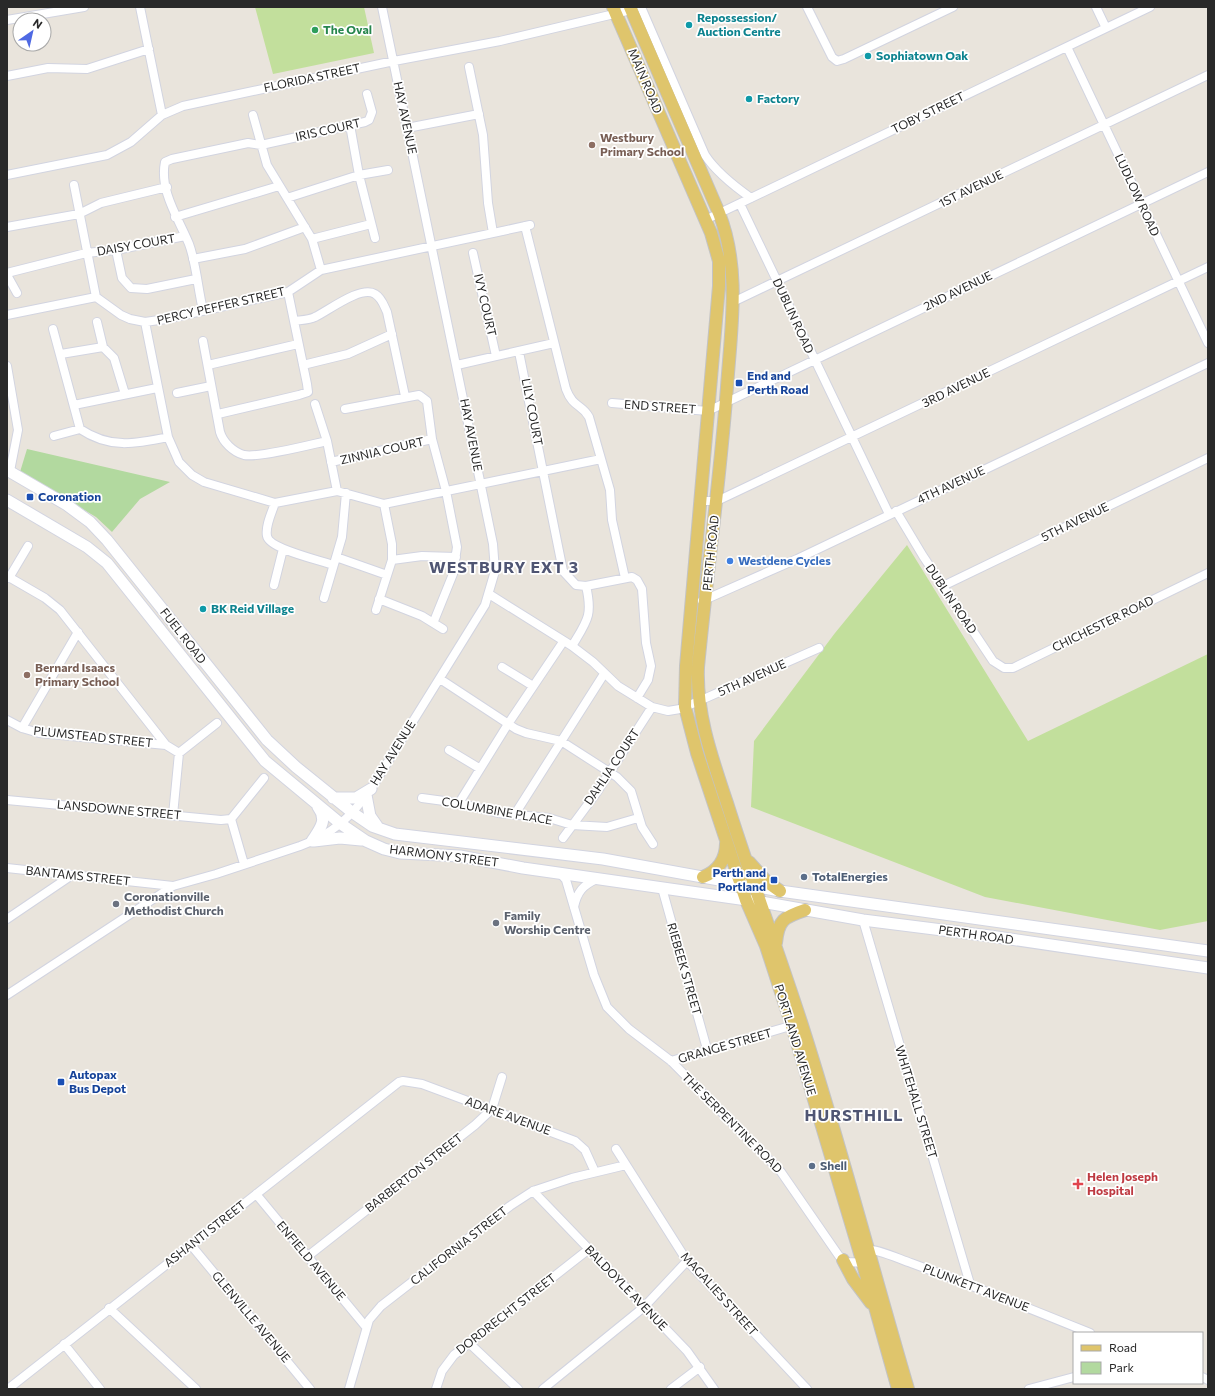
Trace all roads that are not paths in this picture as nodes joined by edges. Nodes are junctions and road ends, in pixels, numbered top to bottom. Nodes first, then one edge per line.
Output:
1 (84, 7) edge
2 (140, 7) edge
3 (382, 7) edge
4 (807, 7) edge
5 (954, 7) edge
6 (1096, 7) edge
7 (1150, 7) edge
8 (634, 8) edge
9 (615, 11) edge
10 (7, 20) edge
11 (1106, 28) junction
12 (1067, 47) junction
13 (149, 49) junction
14 (394, 61) junction
15 (469, 67) dead end
16 (1208, 75) edge
17 (7, 76) edge
18 (367, 94) dead end
19 (479, 114) junction
20 (162, 115) junction
21 (253, 115) dead end
22 (350, 125) junction
23 (1104, 125) junction
24 (407, 128) junction
25 (261, 145) junction
26 (388, 170) dead end
27 (1208, 172) edge
28 (7, 175) edge
29 (359, 175) junction
30 (74, 185) dead end
31 (279, 186) junction
32 (167, 187) junction
33 (287, 198) junction
34 (751, 198) junction
35 (740, 204) junction
36 (1141, 204) junction
37 (719, 213) junction
38 (79, 214) junction
39 (175, 216) junction
40 (705, 220) junction
41 (371, 224) junction
42 (7, 227) edge
43 (305, 227) junction
44 (493, 233) junction
45 (185, 236) junction
46 (375, 238) dead end
47 (312, 239) junction
48 (432, 246) junction
49 (116, 250) junction
50 (86, 253) junction
51 (473, 253) dead end
52 (193, 259) junction
53 (1208, 267) edge
54 (321, 270) junction
55 (7, 274) edge
56 (196, 279) junction
57 (778, 281) junction
58 (1179, 281) junction
59 (288, 292) junction
60 (17, 293) dead end
61 (96, 297) junction
62 (733, 302) junction
63 (203, 310) junction
64 (7, 315) edge
65 (294, 321) junction
66 (97, 322) dead end
67 (145, 322) junction
68 (53, 329) dead end
69 (392, 334) junction
70 (203, 341) dead end
71 (554, 343) junction
72 (1208, 343) edge
73 (298, 344) junction
74 (103, 347) junction
75 (519, 352) junction
76 (61, 354) junction
77 (496, 356) junction
78 (814, 360) junction
79 (1208, 363) edge
80 (208, 365) junction
81 (303, 365) junction
82 (457, 365) junction
83 (7, 366) edge
84 (212, 386) junction
85 (157, 388) junction
86 (177, 393) dead end
87 (125, 394) junction
88 (405, 396) junction
89 (726, 402) junction
90 (612, 403) dead end
91 (315, 404) dead end
92 (74, 405) junction
93 (345, 409) dead end
94 (708, 411) junction
95 (218, 414) junction
96 (80, 429) junction
97 (54, 436) dead end
98 (168, 437) junction
99 (852, 438) junction
100 (432, 439) junction
101 (326, 441) junction
102 (1208, 458) edge
103 (601, 459) junction
104 (331, 462) junction
105 (9, 471) edge
106 (544, 471) junction
107 (481, 484) junction
108 (336, 491) junction
109 (446, 491) junction
110 (346, 493) junction
111 (7, 500) edge
112 (701, 501) junction
113 (716, 501) junction
114 (275, 503) junction
115 (384, 504) junction
116 (892, 512) junction
117 (28, 546) dead end
118 (283, 549) junction
119 (456, 557) junction
120 (392, 560) junction
121 (334, 561) junction
122 (1208, 574) edge
123 (387, 575) junction
124 (8, 577) edge
125 (624, 578) junction
126 (274, 585) dead end
127 (586, 586) junction
128 (943, 586) junction
129 (489, 594) junction
130 (324, 598) dead end
131 (379, 599) junction
132 (692, 601) junction
133 (706, 601) junction
134 (376, 610) dead end
135 (434, 621) junction
136 (443, 629) dead end
137 (78, 632) junction
138 (563, 642) junction
139 (572, 646) junction
140 (819, 648) dead end
141 (997, 665) joint
142 (502, 667) dead end
143 (604, 674) junction
144 (440, 679) junction
145 (533, 686) junction
146 (637, 698) junction
147 (699, 702) junction
148 (652, 707) junction
149 (685, 707) junction
150 (7, 720) edge
151 (217, 723) dead end
152 (508, 724) junction
153 (22, 728) junction
154 (561, 741) junction
155 (166, 745) junction
156 (449, 750) dead end
157 (179, 753) junction
158 (480, 768) junction
159 (610, 771) junction
160 (264, 778) dead end
161 (368, 792) junction
162 (332, 797) junction
163 (422, 798) dead end
164 (7, 800) edge
165 (459, 803) junction
166 (317, 806) junction
167 (353, 813) junction
168 (515, 814) junction
169 (173, 815) junction
170 (638, 818) junction
171 (231, 819) junction
172 (341, 824) junction
173 (572, 825) junction
174 (382, 831) junction
175 (563, 838) dead end
176 (313, 841) junction
177 (366, 841) junction
178 (726, 841) junction
179 (653, 844) dead end
180 (743, 855) junction
181 (244, 864) junction
182 (7, 868) edge
183 (560, 873) junction
184 (72, 875) junction
185 (703, 877) junction
186 (598, 878) junction
187 (741, 885) junction
188 (173, 886) junction
189 (755, 887) junction
190 (662, 888) junction
191 (780, 891) junction
192 (746, 900) junction
193 (761, 902) junction
194 (574, 908) junction
195 (805, 910) junction
196 (7, 919) edge
197 (863, 920) junction
198 (776, 947) junction
199 (1208, 951) edge
200 (1208, 968) edge
201 (7, 995) edge
202 (796, 1024) junction
203 (707, 1049) junction
204 (671, 1061) junction
205 (502, 1077) dead end
206 (403, 1080) joint
207 (492, 1109) junction
208 (616, 1150) dead end
209 (626, 1166) junction
210 (595, 1172) junction
211 (533, 1191) junction
212 (256, 1194) junction
213 (191, 1244) junction
214 (589, 1249) junction
215 (864, 1249) junction
216 (308, 1256) junction
217 (843, 1260) junction
218 (687, 1261) junction
219 (867, 1263) junction
220 (970, 1284) junction
221 (644, 1307) junction
222 (109, 1308) junction
223 (875, 1309) junction
224 (366, 1327) junction
225 (1088, 1332) edge
226 (469, 1343) junction
227 (64, 1344) junction
228 (700, 1367) junction
229 (1073, 1377) edge
230 (8, 1389) edge
231 (100, 1389) edge
232 (196, 1389) edge
233 (310, 1389) edge
234 (349, 1389) edge
235 (436, 1389) edge
236 (518, 1389) edge
237 (544, 1389) edge
238 (671, 1389) edge
239 (714, 1389) edge
240 (807, 1389) edge
241 (898, 1389) edge
242 (908, 1389) edge
243 (1029, 1389) edge

1 - 10 street
2 - 13 street
3 - 14 street, HAY AVENUE
4 - 5 street
6 - 11 street
7 - 11 street, TOBY STREET
8 - 9 street, FLORIDA STREET
8 - 34 street, MAIN ROAD
8 - 37 main road, MAIN ROAD
9 - 14 street, FLORIDA STREET
9 - 40 main road, MAIN ROAD
11 - 12 street, TOBY STREET
12 - 23 street, LUDLOW ROAD
12 - 34 street, TOBY STREET
13 - 17 street
13 - 20 street
14 - 20 street, FLORIDA STREET
14 - 24 street, HAY AVENUE
15 - 19 street
16 - 23 street, 1ST AVENUE
18 - 22 street, IRIS COURT
19 - 24 street
19 - 44 street
20 - 28 street, FLORIDA STREET
21 - 25 street
22 - 25 street, IRIS COURT
22 - 29 street
23 - 36 street, LUDLOW ROAD
23 - 57 street, 1ST AVENUE
24 - 48 street, HAY AVENUE
25 - 31 street
25 - 32 street, IRIS COURT
26 - 29 street
27 - 36 street, 2ND AVENUE
29 - 33 street
29 - 41 street
30 - 38 street
31 - 33 street
31 - 39 street
32 - 38 street
32 - 39 street, IRIS COURT
33 - 43 street
34 - 35 street, TOBY STREET
35 - 37 street, TOBY STREET
35 - 57 street, DUBLIN ROAD
36 - 58 street, LUDLOW ROAD
36 - 78 street, 2ND AVENUE
37 - 40 street, TOBY STREET
37 - 62 main road, PERTH ROAD
38 - 42 street
38 - 50 street
39 - 45 street, IRIS COURT
40 - 94 main road, PERTH ROAD
41 - 46 street
41 - 47 street
43 - 47 street
43 - 52 street
44 - 48 street, PERCY PEFFER STREET
44 - 71 street, PERCY PEFFER STREET
45 - 49 street, DAISY COURT
45 - 52 street, IRIS COURT
47 - 54 street
48 - 54 street, PERCY PEFFER STREET
48 - 82 street, HAY AVENUE
49 - 50 street, DAISY COURT
49 - 56 street
50 - 55 street, DAISY COURT
50 - 61 street
51 - 77 street, IVY COURT
52 - 56 street, IRIS COURT
53 - 58 street, 3RD AVENUE
54 - 59 street, PERCY PEFFER STREET
55 - 60 street
56 - 63 street, IRIS COURT
57 - 62 street, 1ST AVENUE
57 - 78 street, DUBLIN ROAD
58 - 72 street, LUDLOW ROAD
58 - 99 street, 3RD AVENUE
59 - 63 street, PERCY PEFFER STREET
59 - 65 street
61 - 64 street
61 - 67 street, PERCY PEFFER STREET
62 - 89 main road, PERTH ROAD
63 - 67 street, PERCY PEFFER STREET
65 - 69 street
65 - 73 street
66 - 74 street
67 - 85 street
68 - 76 street
69 - 81 street
69 - 88 street
70 - 80 street
71 - 75 street
71 - 103 street
73 - 80 street
73 - 81 street
74 - 76 street
74 - 87 street
75 - 77 street
75 - 106 street, LILY COURT
76 - 92 street
77 - 82 street
78 - 89 street, 2ND AVENUE
78 - 99 street, DUBLIN ROAD
79 - 116 street, 4TH AVENUE
80 - 84 street
81 - 95 street
82 - 107 street, HAY AVENUE
83 - 105 street
84 - 86 street
84 - 95 street
85 - 87 street
85 - 98 street
87 - 92 street
88 - 93 street
88 - 100 street
89 - 94 street, 2ND AVENUE
89 - 113 main road, PERTH ROAD
90 - 94 street, END STREET
91 - 101 street
92 - 96 street
94 - 112 main road, PERTH ROAD
95 - 101 street
96 - 97 street
96 - 98 street
98 - 114 street
99 - 113 street, 3RD AVENUE
99 - 116 street, DUBLIN ROAD
100 - 104 street, ZINNIA COURT
100 - 109 street
101 - 104 street
102 - 128 street, 5TH AVENUE
103 - 106 street
103 - 125 street
104 - 108 street
105 - 162 main road, FUEL ROAD
106 - 107 street
106 - 127 street, LILY COURT
107 - 109 street
107 - 129 street, HAY AVENUE
108 - 110 street
108 - 114 street
109 - 115 street
109 - 119 street
110 - 115 street
110 - 121 street
111 - 166 main road, FUEL ROAD
112 - 113 street, 3RD AVENUE
112 - 132 main road, PERTH ROAD
113 - 133 main road, PERTH ROAD
114 - 118 street
115 - 120 street
116 - 128 street, DUBLIN ROAD
116 - 133 street, 4TH AVENUE
117 - 124 street
118 - 121 street
118 - 126 street
119 - 120 street
119 - 135 street
120 - 123 street
121 - 123 street
121 - 130 street
122 - 141 street, CHICHESTER ROAD
123 - 131 street
124 - 137 street
125 - 127 street
125 - 146 street
127 - 139 street
128 - 141 street, DUBLIN ROAD
129 - 138 street
129 - 144 street, HAY AVENUE
131 - 134 street
131 - 135 street
132 - 133 street, 4TH AVENUE
132 - 149 main road, PERTH ROAD
133 - 147 main road, PERTH ROAD
135 - 136 street
137 - 153 street
137 - 155 street
138 - 139 street
138 - 145 street
139 - 143 street
140 - 147 street, 5TH AVENUE
142 - 145 street
143 - 146 street
143 - 154 street
144 - 152 street
144 - 161 street, HAY AVENUE
145 - 152 street
146 - 148 street
147 - 149 street, 5TH AVENUE
147 - 180 main road, PERTH ROAD
148 - 149 street, 5TH AVENUE
148 - 159 street, DAHLIA COURT
149 - 178 main road, PERTH ROAD
150 - 153 street, PLUMSTEAD STREET
151 - 157 street
152 - 154 street
152 - 158 street
153 - 155 street, PLUMSTEAD STREET
154 - 159 street
154 - 168 street
155 - 157 street, PLUMSTEAD STREET
156 - 158 street
157 - 169 street
158 - 165 street
159 - 170 street
159 - 173 street, DAHLIA COURT
160 - 171 street
161 - 162 main road
161 - 167 street, HAY AVENUE
161 - 174 main road
162 - 167 main road, FUEL ROAD
163 - 165 street, COLUMBINE PLACE
164 - 169 street, LANSDOWNE STREET
165 - 168 street, COLUMBINE PLACE
166 - 172 main road, FUEL ROAD
166 - 176 main road
167 - 172 street, HAY AVENUE
167 - 174 main road, HARMONY STREET
168 - 173 street, COLUMBINE PLACE
169 - 171 street, LANSDOWNE STREET
170 - 173 street, COLUMBINE PLACE
170 - 179 street
171 - 181 street
172 - 176 street
172 - 177 main road, HARMONY STREET
173 - 175 street, COLUMBINE PLACE
174 - 185 main road, HARMONY STREET
176 - 177 main road
176 - 181 street
177 - 183 main road, HARMONY STREET
178 - 185 main road
178 - 187 main road, PERTH ROAD
180 - 189 main road, PERTH ROAD
180 - 191 main road
181 - 188 street
182 - 184 street, BANTAMS STREET
183 - 186 main road, HARMONY STREET
183 - 194 street, THE SERPENTINE ROAD
184 - 188 street, BANTAMS STREET
184 - 196 street
185 - 187 main road, HARMONY STREET
186 - 190 main road, HARMONY STREET
186 - 194 street
187 - 189 main road, PERTH ROAD
187 - 192 main road, PERTH ROAD
188 - 201 street
189 - 191 main road, PERTH ROAD
189 - 193 main road, PERTH ROAD
190 - 192 main road, HARMONY STREET
190 - 203 street, RIEBEEK STREET
191 - 199 main road, PERTH ROAD
192 - 193 main road, HARMONY STREET
192 - 202 main road, PORTLAND AVENUE
193 - 195 main road, PERTH ROAD
193 - 198 main road, PORTLAND AVENUE
194 - 204 street, THE SERPENTINE ROAD
195 - 197 main road, PERTH ROAD
195 - 198 main road
197 - 200 main road, PERTH ROAD
197 - 220 street, WHITEHALL STREET
198 - 202 main road, PORTLAND AVENUE
202 - 203 street, GRANGE STREET
202 - 215 main road, PORTLAND AVENUE
203 - 204 street, GRANGE STREET
204 - 217 street, THE SERPENTINE ROAD
205 - 207 street, BARBERTON STREET
206 - 207 street, ADARE AVENUE
206 - 212 street, ASHANTI STREET
207 - 210 street, ADARE AVENUE
207 - 216 street, BARBERTON STREET
208 - 209 street, MAGALIES STREET
209 - 210 street, CALIFORNIA STREET
209 - 218 street, MAGALIES STREET
210 - 211 street, CALIFORNIA STREET
211 - 214 street, BALDOYLE AVENUE
211 - 224 street, CALIFORNIA STREET
212 - 213 street, ASHANTI STREET
212 - 216 street, ENFIELD AVENUE
213 - 222 street, ASHANTI STREET
213 - 233 street, GLENVILLE AVENUE
214 - 221 street, BALDOYLE AVENUE
214 - 226 street, DORDRECHT STREET
215 - 219 main road, PORTLAND AVENUE
215 - 220 street, PLUNKETT AVENUE
216 - 224 street, ENFIELD AVENUE
217 - 219 street
217 - 223 main road
218 - 221 street
218 - 240 street, MAGALIES STREET
219 - 223 main road, PORTLAND AVENUE
219 - 242 main road, PORTLAND AVENUE
220 - 225 street, PLUNKETT AVENUE
221 - 228 street, BALDOYLE AVENUE
221 - 237 street
222 - 227 street, ASHANTI STREET
222 - 232 street
223 - 241 main road, PORTLAND AVENUE
224 - 234 street, CALIFORNIA STREET
226 - 235 street, DORDRECHT STREET
226 - 236 street
227 - 230 street, ASHANTI STREET
227 - 231 street
228 - 238 street
228 - 239 street, BALDOYLE AVENUE
229 - 243 street

